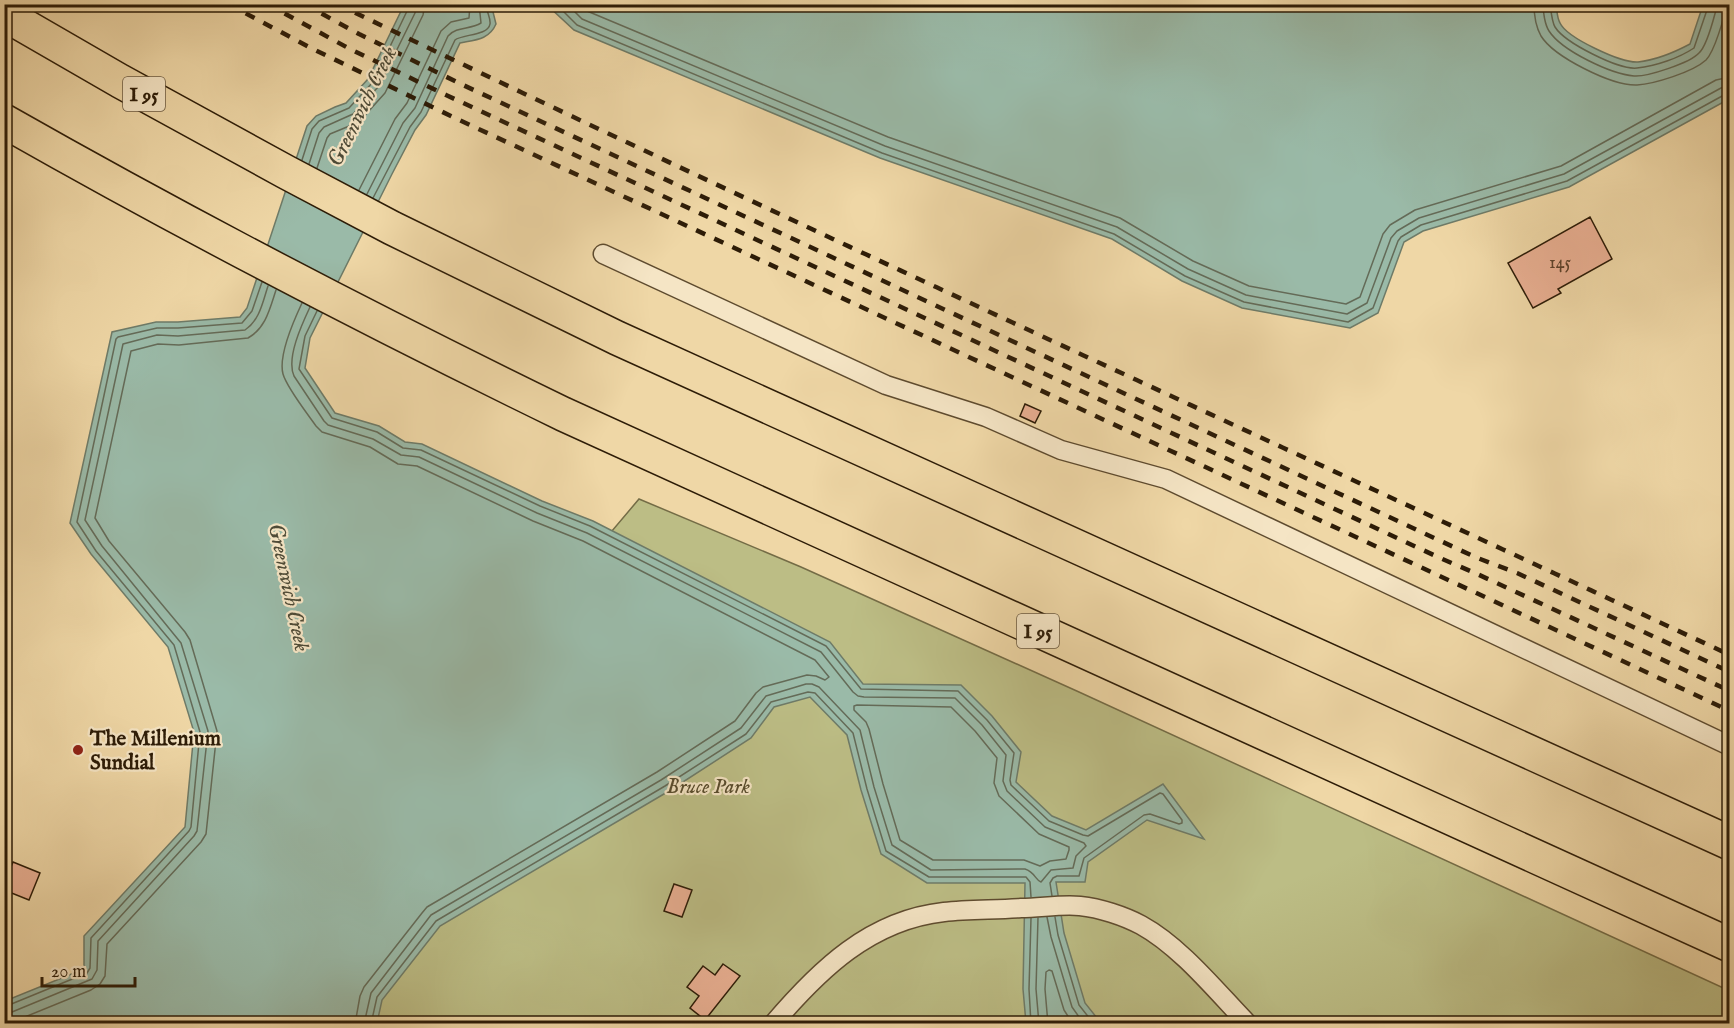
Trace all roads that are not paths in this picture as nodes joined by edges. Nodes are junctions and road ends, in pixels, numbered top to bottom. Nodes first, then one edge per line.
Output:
1 (4, 14) edge
2 (4, 121) edge
3 (603, 254) dead end
4 (1730, 746) edge
5 (1730, 843) edge
6 (1730, 945) edge
7 (773, 1023) edge
8 (1248, 1023) edge

1 - 5 highway, I 95
2 - 6 highway, I 95
3 - 4 lane
7 - 8 lane

